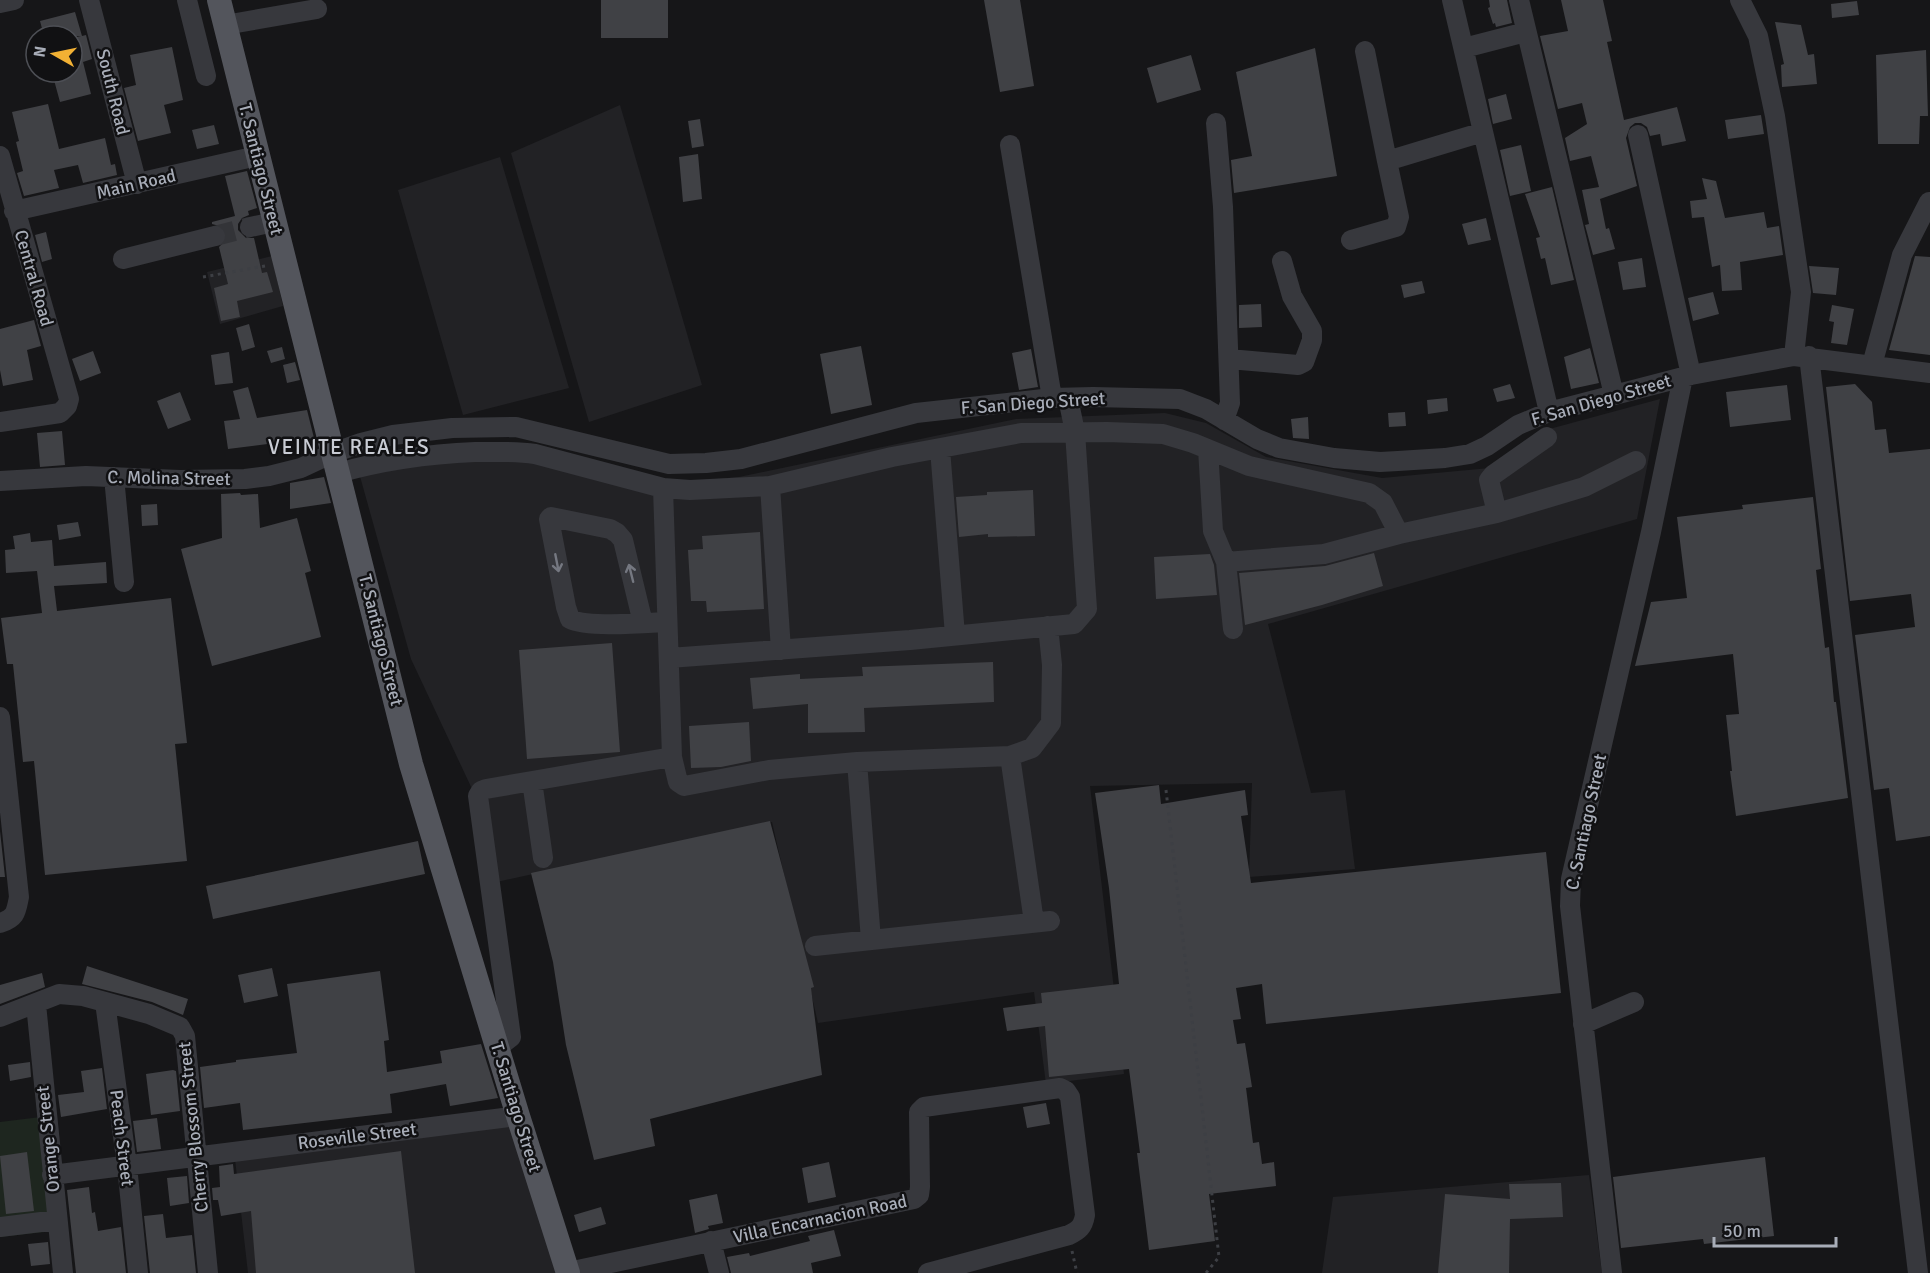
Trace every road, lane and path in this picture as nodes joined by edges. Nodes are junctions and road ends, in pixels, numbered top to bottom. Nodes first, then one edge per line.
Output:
1 (14, 0) edge
2 (89, 0) edge
3 (187, 0) edge
4 (219, 0) edge
5 (1452, 0) edge
6 (1519, 0) edge
7 (1740, 0) edge
8 (0, 3) edge
9 (317, 9) dead end
10 (225, 25) junction
11 (1526, 32) junction
12 (1464, 48) junction
13 (1365, 51) dead end
14 (206, 76) dead end
15 (1216, 123) dead end
16 (1483, 132) junction
17 (1638, 135) dead end
18 (1010, 145) dead end
19 (0, 156) edge
20 (257, 156) junction
21 (1387, 161) junction
22 (137, 184) junction
23 (1929, 202) edge
24 (14, 211) junction
25 (274, 222) junction
26 (250, 227) tunnel mouth
27 (215, 236) tunnel mouth
28 (1351, 240) dead end
29 (123, 259) dead end
30 (1282, 261) dead end
31 (285, 262) junction
32 (203, 277) dead end
33 (1802, 356) junction
34 (1229, 359) junction
35 (1872, 365) junction
36 (1930, 373) edge
37 (1687, 376) junction
38 (1614, 395) junction
39 (1060, 398) junction
40 (1549, 412) junction
41 (1224, 420) junction
42 (0, 422) edge
43 (1075, 432) junction
44 (1547, 437) dead end
45 (361, 443) junction
46 (940, 448) junction
47 (1208, 449) junction
48 (1636, 461) dead end
49 (336, 463) junction
50 (366, 465) junction
51 (114, 477) junction
52 (0, 481) edge
53 (770, 486) junction
54 (663, 488) junction
55 (1497, 513) junction
56 (1399, 534) junction
57 (1226, 562) junction
58 (124, 582) dead end
59 (667, 622) junction
60 (643, 623) junction
61 (1048, 626) junction
62 (1233, 629) dead end
63 (955, 634) junction
64 (781, 650) junction
65 (669, 658) junction
66 (0, 717) edge
67 (1010, 756) junction
68 (672, 757) junction
69 (857, 762) junction
70 (532, 781) junction
71 (1166, 790) dead end
72 (543, 858) dead end
73 (0, 923) edge
74 (871, 940) junction
75 (815, 946) dead end
76 (105, 1002) junction
77 (1634, 1002) dead end
78 (36, 1004) junction
79 (0, 1017) edge
80 (1583, 1024) junction
81 (498, 1047) junction
82 (518, 1116) junction
83 (196, 1157) junction
84 (127, 1166) junction
85 (52, 1175) junction
86 (57, 1220) junction
87 (0, 1227) edge
88 (711, 1242) junction
89 (1922, 1248) edge
90 (568, 1272) edge
91 (63, 1273) edge
92 (138, 1273) edge
93 (208, 1273) edge
94 (719, 1273) edge
95 (928, 1273) edge
96 (1206, 1273) edge
97 (1612, 1273) edge
98 (1918, 1273) edge

1 - 8 street
2 - 22 street, South Road
3 - 14 street
4 - 10 main road, T. Santiago Street
5 - 12 street
6 - 11 street
7 - 33 street
9 - 10 street
10 - 20 main road, T. Santiago Street
11 - 12 street
11 - 38 street
12 - 16 street
13 - 21 street
15 - 34 street
16 - 21 street
16 - 40 street
17 - 37 street
18 - 39 street
19 - 24 street, Central Road
20 - 22 street, Main Road
20 - 25 main road, T. Santiago Street
21 - 28 street
22 - 24 street, Main Road
23 - 35 street
24 - 42 street, Central Road
25 - 26 street
25 - 31 main road, T. Santiago Street
27 - 29 street
30 - 34 street
31 - 32 path
31 - 49 main road, T. Santiago Street
33 - 35 street, F. San Diego Street
33 - 37 street, F. San Diego Street
33 - 89 street
34 - 41 street
35 - 36 street, F. San Diego Street
37 - 38 street, F. San Diego Street
37 - 80 street, C. Santiago Street
38 - 40 street, F. San Diego Street
39 - 41 street, F. San Diego Street
39 - 43 street
39 - 45 street, F. San Diego Street
40 - 41 street, F. San Diego Street
43 - 46 street
43 - 47 street
43 - 61 street
44 - 55 street
45 - 49 street, F. San Diego Street
45 - 50 street
46 - 53 street
46 - 63 street
47 - 56 street
47 - 57 street
48 - 55 street
49 - 50 street
49 - 51 street, C. Molina Street
49 - 81 main road, T. Santiago Street
50 - 54 street
51 - 52 street, C. Molina Street
51 - 58 street
53 - 54 street
53 - 64 street
54 - 59 street
55 - 56 street
56 - 57 street
57 - 62 street
59 - 60 street
59 - 65 street
60 -> 60 street
61 - 63 street
61 - 67 street
63 - 64 street
64 - 65 street
65 - 68 street
66 - 73 street
67 - 69 street
67 - 74 street
68 - 69 street
68 - 70 street
69 - 74 street
70 - 72 street
70 - 81 street
71 - 96 path
74 - 75 street
76 - 78 street, Cherry Blossom Street
76 - 83 street, Cherry Blossom Street
76 - 84 street, Peach Street
77 - 80 street
78 - 79 street, Cherry Blossom Street
78 - 85 street, Orange Street
80 - 97 street, C. Santiago Street
81 - 82 main road, T. Santiago Street
82 - 83 street, Roseville Street
82 - 90 main road, T. Santiago Street
83 - 84 street, Roseville Street
83 - 93 street, Cherry Blossom Street
84 - 85 street, Roseville Street
84 - 92 street, Peach Street
85 - 86 street, Orange Street
86 - 87 street
86 - 91 street, Orange Street
88 - 90 street, Villa Encarnacion Road
88 - 94 street
88 - 95 street, Villa Encarnacion Road
89 - 98 street

